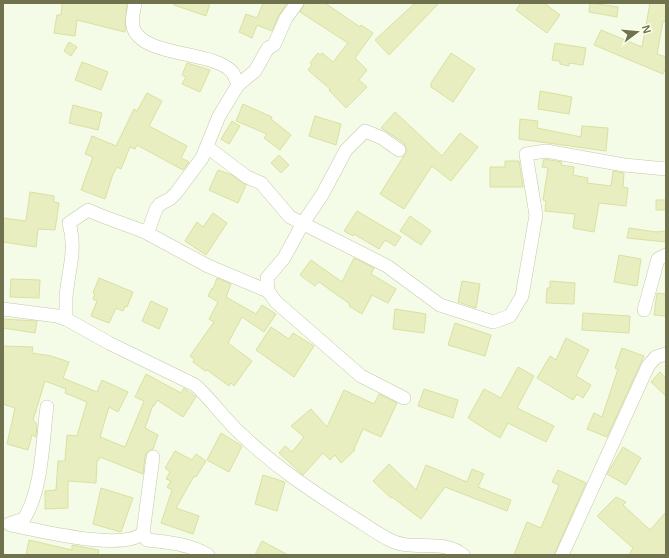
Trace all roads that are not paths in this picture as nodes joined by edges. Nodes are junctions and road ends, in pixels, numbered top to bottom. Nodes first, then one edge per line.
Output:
1 (135, 3) edge
2 (297, 3) edge
3 (238, 85) junction
4 (207, 147) junction
5 (399, 150) dead end
6 (666, 169) edge
7 (303, 223) junction
8 (145, 232) junction
9 (666, 255) edge
10 (268, 291) junction
11 (3, 309) edge
12 (644, 310) dead end
13 (66, 319) junction
14 (666, 354) edge
15 (404, 398) dead end
16 (47, 407) dead end
17 (153, 457) dead end
18 (7, 524) edge
19 (143, 533) junction
20 (410, 550) edge
21 (208, 555) edge
22 (463, 555) edge
23 (562, 555) edge

1 - 3 street
2 - 3 street
3 - 4 street
4 - 7 street
4 - 8 street
5 - 7 street
6 - 7 street
7 - 10 street
8 - 10 street
8 - 13 street
9 - 12 street
10 - 15 street
11 - 13 street
13 - 20 street
14 - 23 street
16 - 18 street
17 - 19 street
18 - 19 street
19 - 21 street
20 - 22 street

